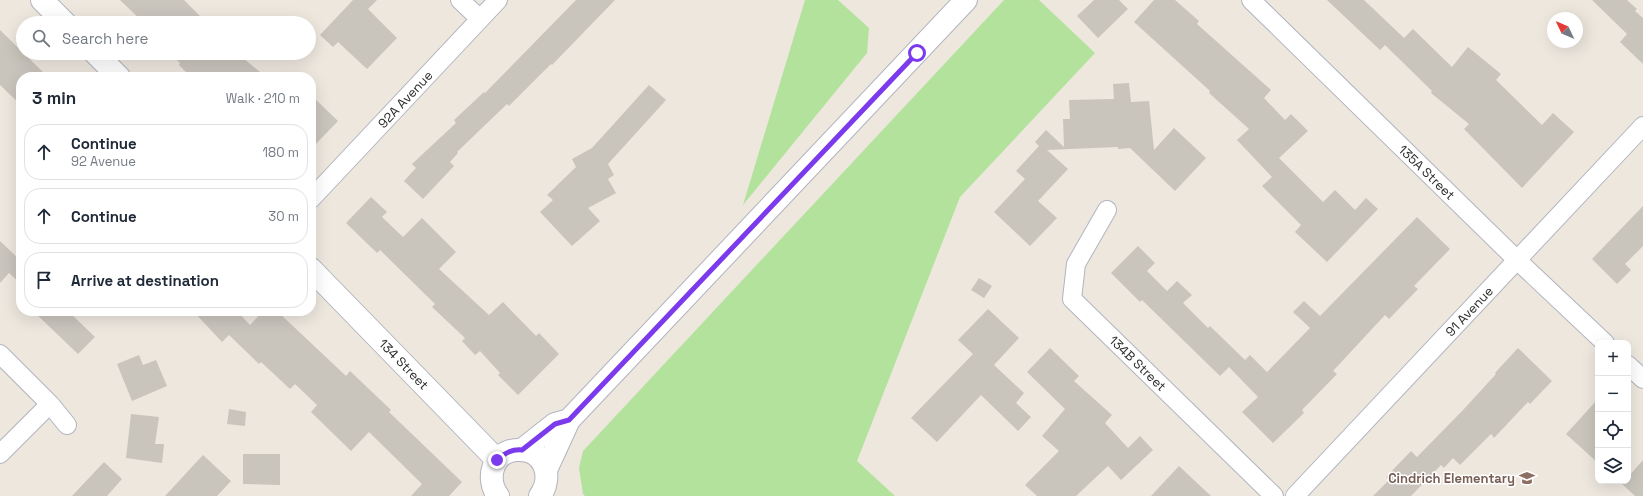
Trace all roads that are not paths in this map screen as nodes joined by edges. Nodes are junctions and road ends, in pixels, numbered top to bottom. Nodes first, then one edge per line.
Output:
1 (42, 0) edge
2 (460, 0) edge
3 (498, 0) edge
4 (966, 0) edge
5 (1251, 0) edge
6 (58, 16) edge
7 (480, 20) junction
8 (102, 60) edge
9 (114, 72) edge
10 (1643, 126) edge
11 (316, 194) edge
12 (1107, 210) dead end
13 (1516, 259) junction
14 (316, 274) edge
15 (1602, 340) edge
16 (0, 354) edge
17 (1631, 368) edge
18 (1643, 379) edge
19 (50, 404) junction
20 (569, 420) junction
21 (67, 425) dead end
22 (522, 450) junction
23 (0, 454) edge
24 (497, 460) junction
25 (546, 470) junction
26 (491, 492) edge
27 (540, 496) edge
28 (1274, 496) edge
29 (1295, 496) edge

1 - 6 main road
2 - 7 street
3 - 7 street, 92A Avenue
4 - 20 main road
5 - 13 street, 135A Street
7 - 11 street, 92A Avenue
8 - 9 main road
10 - 13 street, 91 Avenue
12 - 28 street, 134B Street
13 - 15 street, 135A Street
13 - 29 street, 91 Avenue
14 - 24 main road, 134 Street
16 - 19 street
17 - 18 street
19 - 21 street
19 - 23 street
20 - 22 main road
20 - 25 main road
22 - 24 main road
22 - 25 main road
24 - 26 main road
25 - 27 main road

